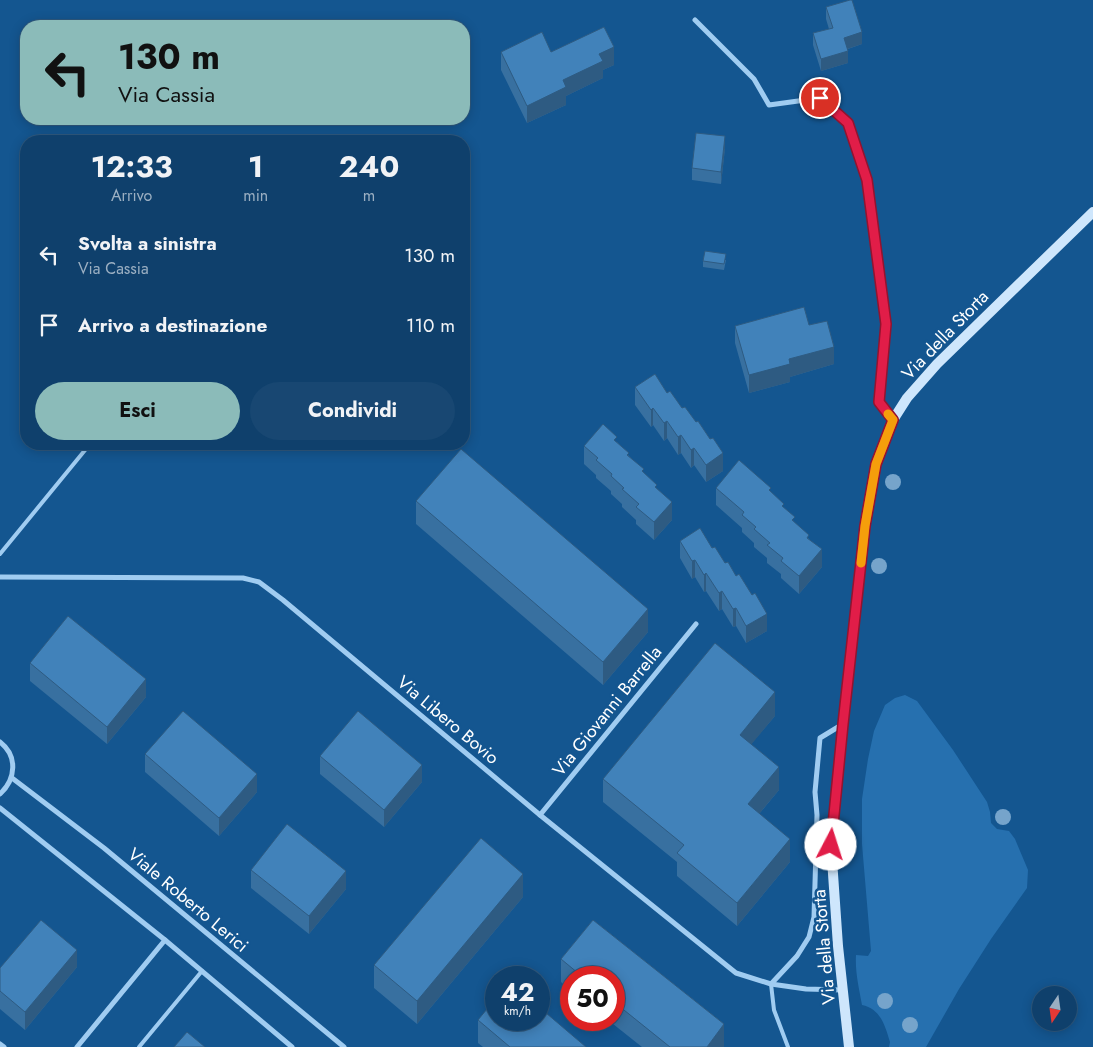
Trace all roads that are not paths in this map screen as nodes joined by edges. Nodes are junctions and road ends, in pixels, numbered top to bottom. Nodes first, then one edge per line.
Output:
1 (695, 20) dead end
2 (1093, 212) edge
3 (893, 420) junction
4 (85, 450) edge
5 (0, 554) edge
6 (0, 577) edge
7 (696, 624) dead end
8 (843, 724) junction
9 (0, 742) edge
10 (12, 778) junction
11 (0, 794) edge
12 (0, 808) edge
13 (540, 815) junction
14 (165, 940) junction
15 (202, 971) junction
16 (772, 984) junction
17 (844, 990) junction
18 (0, 1044) edge
19 (4, 1047) edge
20 (77, 1047) edge
21 (139, 1047) edge
22 (292, 1047) edge
23 (344, 1047) edge
24 (788, 1047) edge
25 (849, 1047) edge

1 - 3 street
2 - 3 main road, Via della Storta
3 - 8 main road, Via della Storta
4 - 5 lane
6 - 13 street, Via Libero Bovio
7 - 13 street, Via Giovanni Barrella
8 - 16 street
8 - 17 main road, Via della Storta
9 - 10 street
10 - 11 street
10 - 23 street, Viale Roberto Lerici
12 - 14 street
13 - 16 street, Via Libero Bovio
14 - 15 street
14 - 20 street
15 - 21 lane
15 - 22 street
16 - 17 street, Via Libero Bovio
16 - 24 lane
17 - 25 main road, Via della Storta
18 - 19 street

